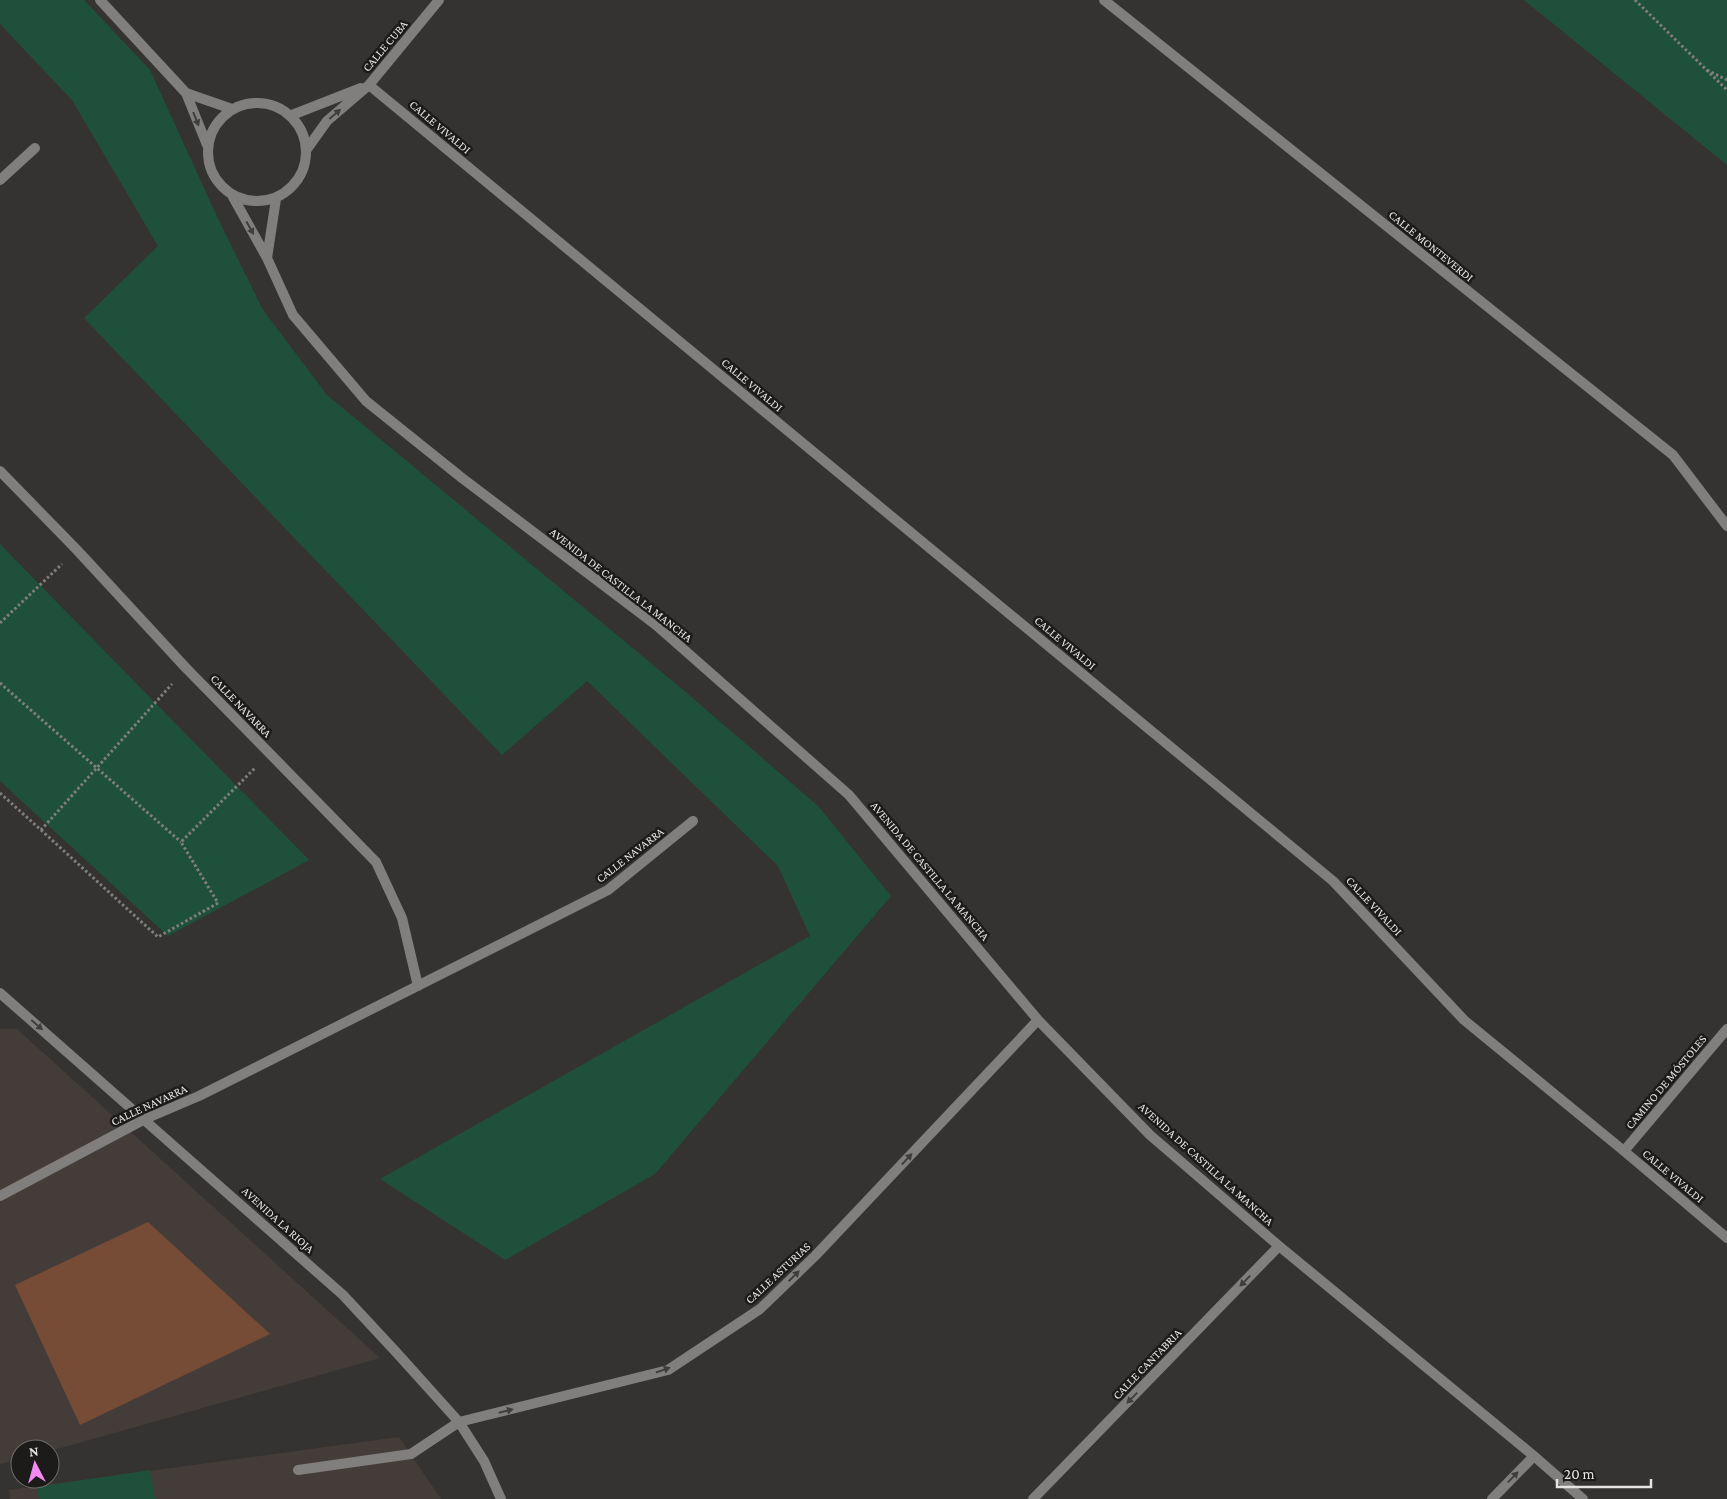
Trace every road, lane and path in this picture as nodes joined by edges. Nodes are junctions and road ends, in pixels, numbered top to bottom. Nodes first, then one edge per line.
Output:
1 (100, 0) edge
2 (440, 0) edge
3 (1104, 0) edge
4 (1635, 0) edge
5 (1704, 69) junction
6 (1727, 80) edge
7 (369, 85) junction
8 (1727, 90) edge
9 (186, 93) junction
10 (232, 108) junction
11 (292, 115) junction
12 (207, 145) junction
13 (35, 148) dead end
14 (307, 149) junction
15 (0, 180) edge
16 (232, 197) junction
17 (276, 199) junction
18 (267, 258) junction
19 (0, 471) edge
20 (1727, 526) edge
21 (77, 550) junction
22 (0, 623) edge
23 (186, 668) junction
24 (0, 683) edge
25 (269, 754) junction
26 (97, 767) junction
27 (0, 793) edge
28 (694, 821) dead end
29 (41, 830) junction
30 (181, 842) junction
31 (418, 986) junction
32 (0, 992) edge
33 (1038, 1020) junction
34 (1727, 1029) edge
35 (145, 1119) junction
36 (1624, 1151) junction
37 (0, 1196) edge
38 (1727, 1238) edge
39 (1279, 1246) junction
40 (458, 1422) junction
41 (1534, 1456) junction
42 (298, 1470) dead end
43 (501, 1499) edge
44 (1033, 1499) edge
45 (1492, 1499) edge
46 (1583, 1499) edge

1 - 9 street
2 - 7 street, CALLE CUBA
3 - 20 street, CALLE MONTEVERDI
4 - 5 path
5 - 6 path
5 - 8 path
7 - 11 street, CALLE CUBA
14 -> 7 street, CALLE CUBA
7 - 36 street, CALLE VIVALDI
9 - 10 street
9 -> 12 street
10 - 11 street
10 - 12 street
11 - 14 street
12 - 16 street
13 - 15 street
14 - 17 street
16 - 17 street
16 -> 18 street, AVENIDA DE CASTILLA LA MANCHA
17 - 18 street
18 - 33 street, AVENIDA DE CASTILLA LA MANCHA
19 - 21 street, CALLE NAVARRA
21 - 22 path
21 - 23 street, CALLE NAVARRA
23 - 25 street, CALLE NAVARRA
23 - 26 path
24 - 26 path
25 - 30 path
25 - 31 street, CALLE NAVARRA
26 - 29 path
26 - 30 path
27 - 29 path
28 - 31 street, CALLE NAVARRA
29 - 30 path
31 - 35 street, CALLE NAVARRA
32 -> 35 street, AVENIDA LA RIOJA
33 - 39 street, AVENIDA DE CASTILLA LA MANCHA
40 -> 33 street, CALLE ASTURIAS
34 - 36 street, CAMINO DE MÓSTOLES
35 - 37 street, CALLE NAVARRA
35 - 40 street, AVENIDA LA RIOJA
36 - 38 street, CALLE VIVALDI
39 - 41 street, AVENIDA DE CASTILLA LA MANCHA
39 -> 44 street, CALLE CANTABRIA
40 - 42 street
40 - 43 street, AVENIDA LA RIOJA
45 -> 41 street
41 - 46 street, AVENIDA DE CASTILLA LA MANCHA

